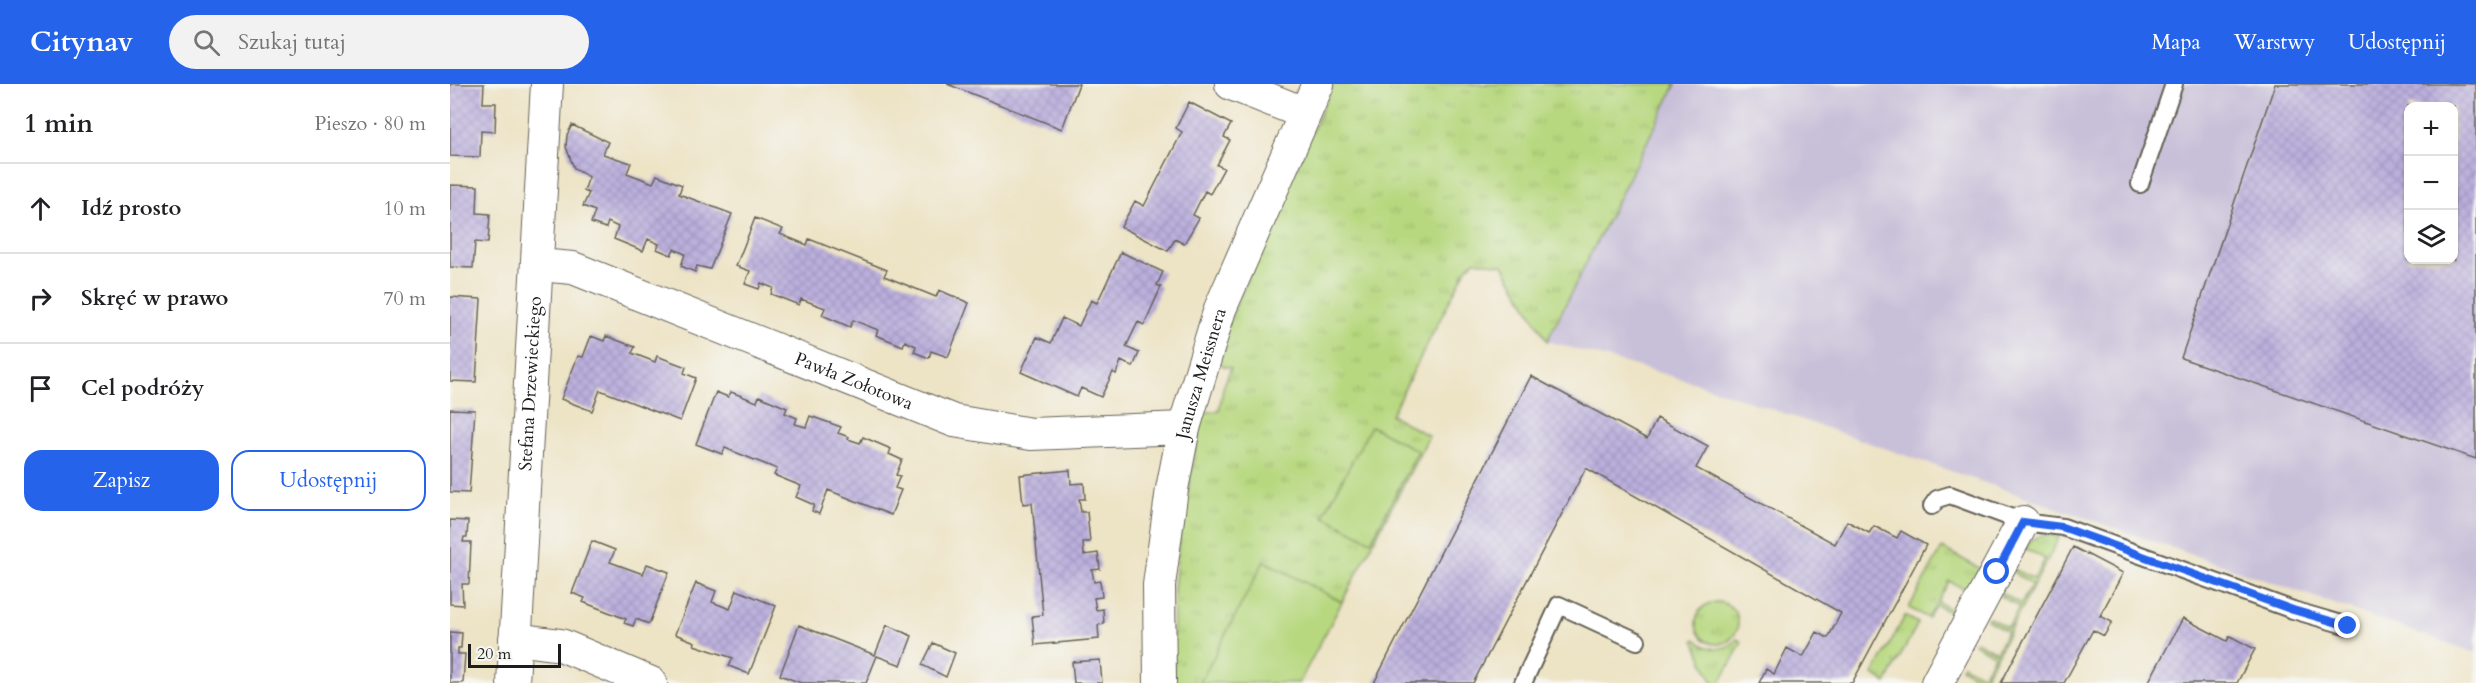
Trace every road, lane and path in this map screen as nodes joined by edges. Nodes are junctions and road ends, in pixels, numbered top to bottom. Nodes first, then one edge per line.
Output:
1 (548, 84) edge
2 (1231, 84) edge
3 (1318, 84) edge
4 (2174, 84) edge
5 (1304, 113) junction
6 (2140, 184) dead end
7 (538, 265) junction
8 (1184, 428) junction
9 (1932, 506) dead end
10 (2023, 522) junction
11 (2348, 626) dead end
12 (515, 639) junction
13 (1637, 641) dead end
14 (513, 683) edge
15 (651, 683) edge
16 (1160, 683) edge
17 (1523, 683) edge
18 (1938, 683) edge

1 - 7 street, Stefana Drzewieckiego
2 - 5 street
3 - 5 street, Janusza Meissnera
4 - 6 lane
5 - 8 street, Janusza Meissnera
7 - 8 street, Pawła Zołotowa
7 - 12 street, Stefana Drzewieckiego
8 - 16 street, Janusza Meissnera
9 - 10 lane
10 - 11 lane
10 - 18 street
12 - 14 street, Stefana Drzewieckiego
12 - 15 street
13 - 17 lane

